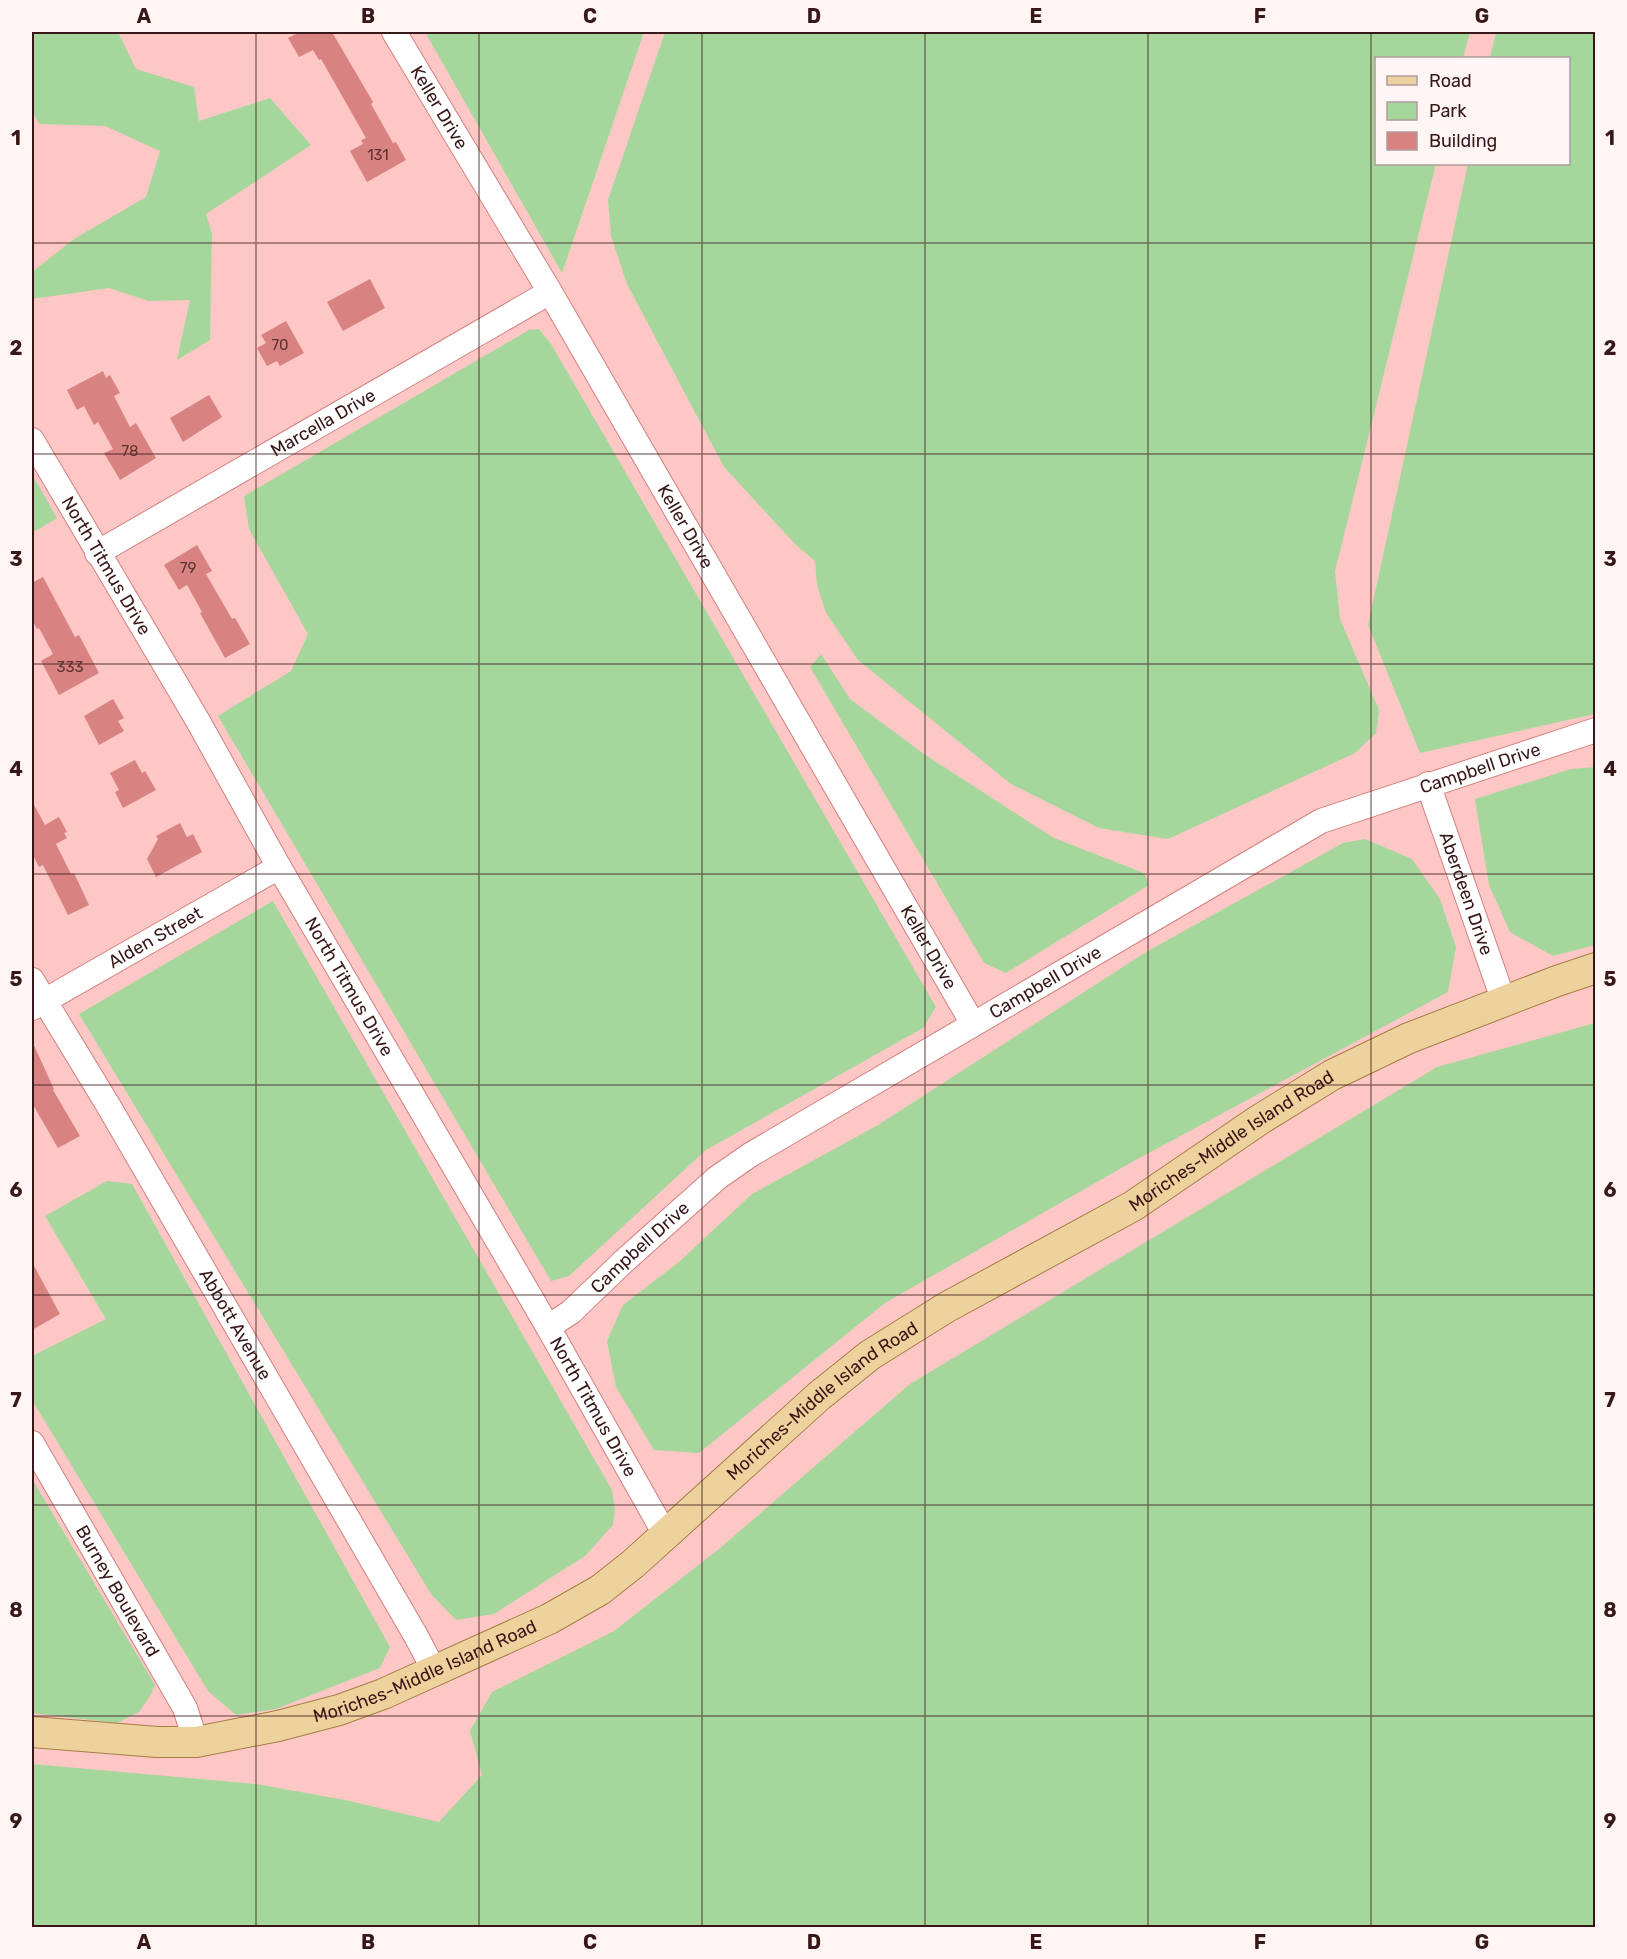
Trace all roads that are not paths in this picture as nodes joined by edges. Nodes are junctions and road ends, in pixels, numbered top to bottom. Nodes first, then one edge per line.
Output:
1 (394, 32) edge
2 (550, 292) junction
3 (32, 440) edge
4 (97, 553) junction
5 (1596, 730) edge
6 (1428, 784) junction
7 (279, 867) junction
8 (1596, 968) edge
9 (32, 980) edge
10 (1504, 1002) junction
11 (38, 1005) edge
12 (973, 1024) junction
13 (548, 1327) junction
14 (32, 1443) edge
15 (665, 1534) junction
16 (435, 1672) junction
17 (32, 1732) edge
18 (196, 1742) junction

1 - 2 street, Keller Drive
2 - 4 street, Marcella Drive
2 - 12 street, Keller Drive
3 - 4 street, North Titmus Drive
4 - 7 street, North Titmus Drive
5 - 6 street, Campbell Drive
6 - 10 street, Aberdeen Drive
6 - 12 street, Campbell Drive
7 - 11 street, Alden Street
7 - 13 street, North Titmus Drive
8 - 10 main road, Moriches-Middle Island Road
9 - 11 street, Abbott Avenue
10 - 15 main road, Moriches-Middle Island Road
11 - 16 street, Abbott Avenue
12 - 13 street, Campbell Drive
13 - 15 street, North Titmus Drive
14 - 18 street, Burney Boulevard
15 - 16 main road, Moriches-Middle Island Road
16 - 18 main road, Moriches-Middle Island Road
17 - 18 main road, Moriches-Middle Island Road

